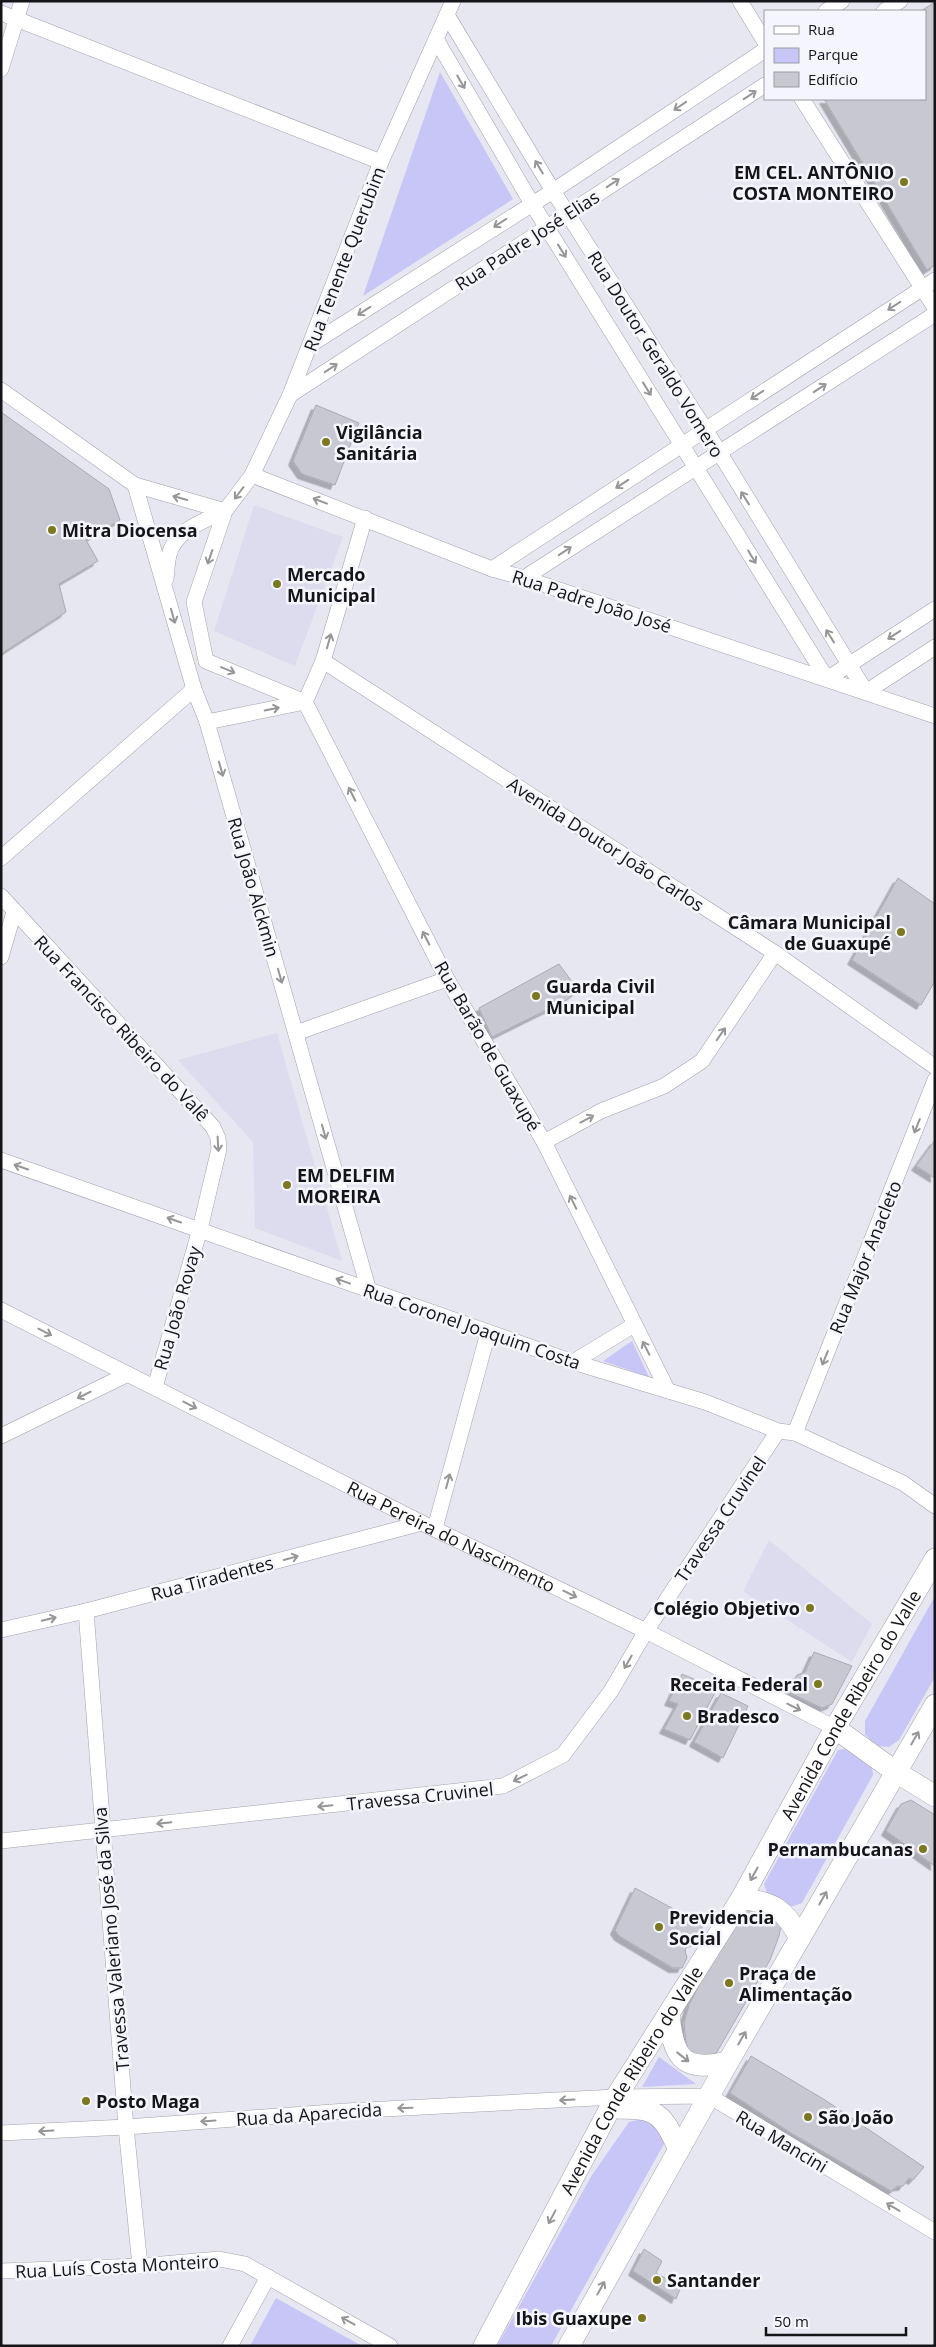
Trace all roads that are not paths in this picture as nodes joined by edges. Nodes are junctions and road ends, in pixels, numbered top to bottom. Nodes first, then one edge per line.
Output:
1 (22, 1) edge
2 (453, 1) edge
3 (740, 1) edge
4 (842, 1) edge
5 (900, 1) edge
6 (828, 10) edge
7 (886, 10) edge
8 (1, 13) edge
9 (447, 16) junction
10 (17, 19) junction
11 (436, 39) junction
12 (764, 40) edge
13 (764, 51) edge
14 (1, 69) edge
15 (764, 86) edge
16 (803, 100) edge
17 (381, 162) junction
18 (553, 190) junction
19 (531, 202) junction
20 (568, 213) junction
21 (547, 226) junction
22 (935, 280) edge
23 (922, 288) junction
24 (935, 308) edge
25 (935, 314) edge
26 (310, 345) junction
27 (1, 390) edge
28 (290, 395) junction
29 (704, 429) junction
30 (681, 444) junction
31 (718, 454) junction
32 (697, 467) junction
33 (252, 475) junction
34 (136, 485) junction
35 (225, 511) junction
36 (365, 518) junction
37 (492, 569) junction
38 (524, 578) junction
39 (166, 587) junction
40 (935, 608) edge
41 (935, 647) edge
42 (323, 661) junction
43 (848, 665) junction
44 (827, 679) junction
45 (194, 689) junction
46 (866, 692) junction
47 (305, 702) junction
48 (935, 716) edge
49 (207, 722) junction
50 (1, 858) edge
51 (1, 896) edge
52 (14, 912) junction
53 (775, 953) junction
54 (1, 957) edge
55 (447, 979) junction
56 (296, 1033) junction
57 (935, 1067) edge
58 (935, 1080) edge
59 (544, 1142) junction
60 (1, 1160) edge
61 (200, 1229) junction
62 (369, 1291) junction
63 (1, 1310) edge
64 (634, 1324) junction
65 (488, 1332) junction
66 (573, 1362) junction
67 (128, 1374) junction
68 (155, 1387) junction
69 (668, 1391) junction
70 (778, 1431) junction
71 (795, 1433) junction
72 (1, 1436) edge
73 (935, 1506) edge
74 (429, 1525) junction
75 (935, 1559) edge
76 (86, 1611) junction
77 (1, 1630) edge
78 (646, 1631) junction
79 (935, 1704) edge
80 (835, 1728) junction
81 (896, 1772) junction
82 (935, 1796) edge
83 (102, 1829) junction
84 (1, 1841) edge
85 (741, 1899) junction
86 (800, 1938) junction
87 (669, 2014) junction
88 (728, 2062) junction
89 (710, 2096) junction
90 (613, 2103) junction
91 (126, 2127) junction
92 (1, 2133) edge
93 (679, 2150) junction
94 (935, 2232) edge
95 (140, 2266) junction
96 (1, 2271) edge
97 (268, 2277) junction
98 (230, 2346) edge
99 (390, 2346) edge
100 (484, 2346) edge
101 (569, 2346) edge

1 - 10 street
2 - 9 street, Rua Tenente Querubim
3 - 12 street
4 - 6 street
5 - 7 street
8 - 10 street
9 - 11 street, Rua Tenente Querubim
18 -> 9 street, Rua Doutor Geraldo Vomero
10 - 14 street
10 - 17 street
11 - 17 street, Rua Tenente Querubim
11 -> 19 street, Rua Doutor Geraldo Vomero
13 -> 18 street, Rua Padre José Elias
20 -> 15 street, Rua Padre José Elias
16 - 23 street
17 - 26 street, Rua Tenente Querubim
18 - 19 street, Rua Padre José Elias
18 - 20 street, Rua Doutor Geraldo Vomero
19 - 21 street, Rua Doutor Geraldo Vomero
19 -> 26 street, Rua Padre José Elias
20 - 21 street, Rua Padre José Elias
20 - 29 street, Rua Doutor Geraldo Vomero
28 -> 21 street, Rua Padre José Elias
21 -> 30 street, Rua Doutor Geraldo Vomero
22 - 23 street
23 - 24 street
23 -> 29 street
31 -> 25 street
26 - 28 street, Rua Tenente Querubim
27 - 34 street
28 - 33 street, Rua Tenente Querubim
29 - 30 street
29 - 31 street, Rua Doutor Geraldo Vomero
30 - 32 street, Rua Doutor Geraldo Vomero
30 -> 37 street
31 - 32 street
43 -> 31 street, Rua Doutor Geraldo Vomero
38 -> 32 street
32 -> 44 street, Rua Doutor Geraldo Vomero
33 -> 35 street, Rua Tenente Querubim
36 -> 33 street, Rua Padre João José
35 -> 34 street
34 - 39 street, Rua João Alckmin
35 - 39 street
35 -> 47 street
36 - 37 street, Rua Padre João José
42 -> 36 street
37 - 38 street, Rua Padre João José
38 - 44 street, Rua Padre João José
39 -> 45 street, Rua João Alckmin
40 -> 43 street
41 - 46 street
42 - 47 street
42 - 53 street, Avenida Doutor João Carlos
43 - 44 street
43 - 46 street, Rua Doutor Geraldo Vomero
44 - 46 street, Rua Padre João José
45 - 49 street, Rua João Alckmin
45 - 50 street
46 - 48 street, Rua Padre João José
49 -> 47 street
55 -> 47 street, Rua Barão de Guaxupé
49 -> 56 street, Rua João Alckmin
51 - 52 street, Rua Francisco Ribeiro do Valê
52 - 54 street
52 -> 61 street, Rua Francisco Ribeiro do Valê
53 - 57 street, Avenida Doutor João Carlos
59 -> 53 street
55 - 56 street
55 - 59 street, Rua Barão de Guaxupé
56 -> 62 street, Rua João Alckmin
58 -> 71 street, Rua Major Anacleto
64 -> 59 street, Rua Barão de Guaxupé
61 -> 60 street, Rua Coronel Joaquim Costa
62 -> 61 street, Rua Coronel Joaquim Costa
61 - 68 street, Rua João Rovay
62 - 65 street, Rua Coronel Joaquim Costa
63 -> 67 street, Rua Pereira do Nascimento
64 - 66 street
69 -> 64 street, Rua Barão de Guaxupé
65 - 66 street, Rua Coronel Joaquim Costa
74 -> 65 street
66 - 69 street, Rua Coronel Joaquim Costa
67 - 68 street, Rua Pereira do Nascimento
67 -> 72 street
68 -> 74 street, Rua Pereira do Nascimento
69 - 70 street, Rua Coronel Joaquim Costa
70 - 71 street, Rua Coronel Joaquim Costa
70 - 78 street, Travessa Cruvinel
71 - 73 street, Rua Coronel Joaquim Costa
76 -> 74 street, Rua Tiradentes
74 -> 78 street, Rua Pereira do Nascimento
75 - 80 main road, Avenida Conde Ribeiro do Valle
77 -> 76 street, Rua Tiradentes
76 - 83 street, Travessa Valeriano José da Silva
78 -> 80 street, Rua Pereira do Nascimento
78 -> 83 street, Travessa Cruvinel
81 -> 79 main road
80 - 81 main road, Rua Pereira do Nascimento
80 -> 85 main road, Avenida Conde Ribeiro do Valle
81 - 82 main road, Rua Pereira do Nascimento
86 -> 81 main road
83 - 84 street, Travessa Cruvinel
83 - 91 street, Travessa Valeriano José da Silva
85 - 86 main road
85 - 87 main road, Avenida Conde Ribeiro do Valle
88 -> 86 main road
87 -> 88 main road
87 - 90 main road, Avenida Conde Ribeiro do Valle
88 - 89 main road
89 - 90 street
89 - 93 main road
94 -> 89 street, Rua Mancini
90 -> 91 street, Rua da Aparecida
90 - 93 main road
90 -> 100 main road, Avenida Conde Ribeiro do Valle
91 -> 92 street, Rua da Aparecida
91 - 95 street, Travessa Valeriano José da Silva
101 -> 93 main road
95 - 96 street, Rua Luís Costa Monteiro
95 - 97 street, Rua Luís Costa Monteiro
97 - 98 street
99 -> 97 street, Rua Luís Costa Monteiro

